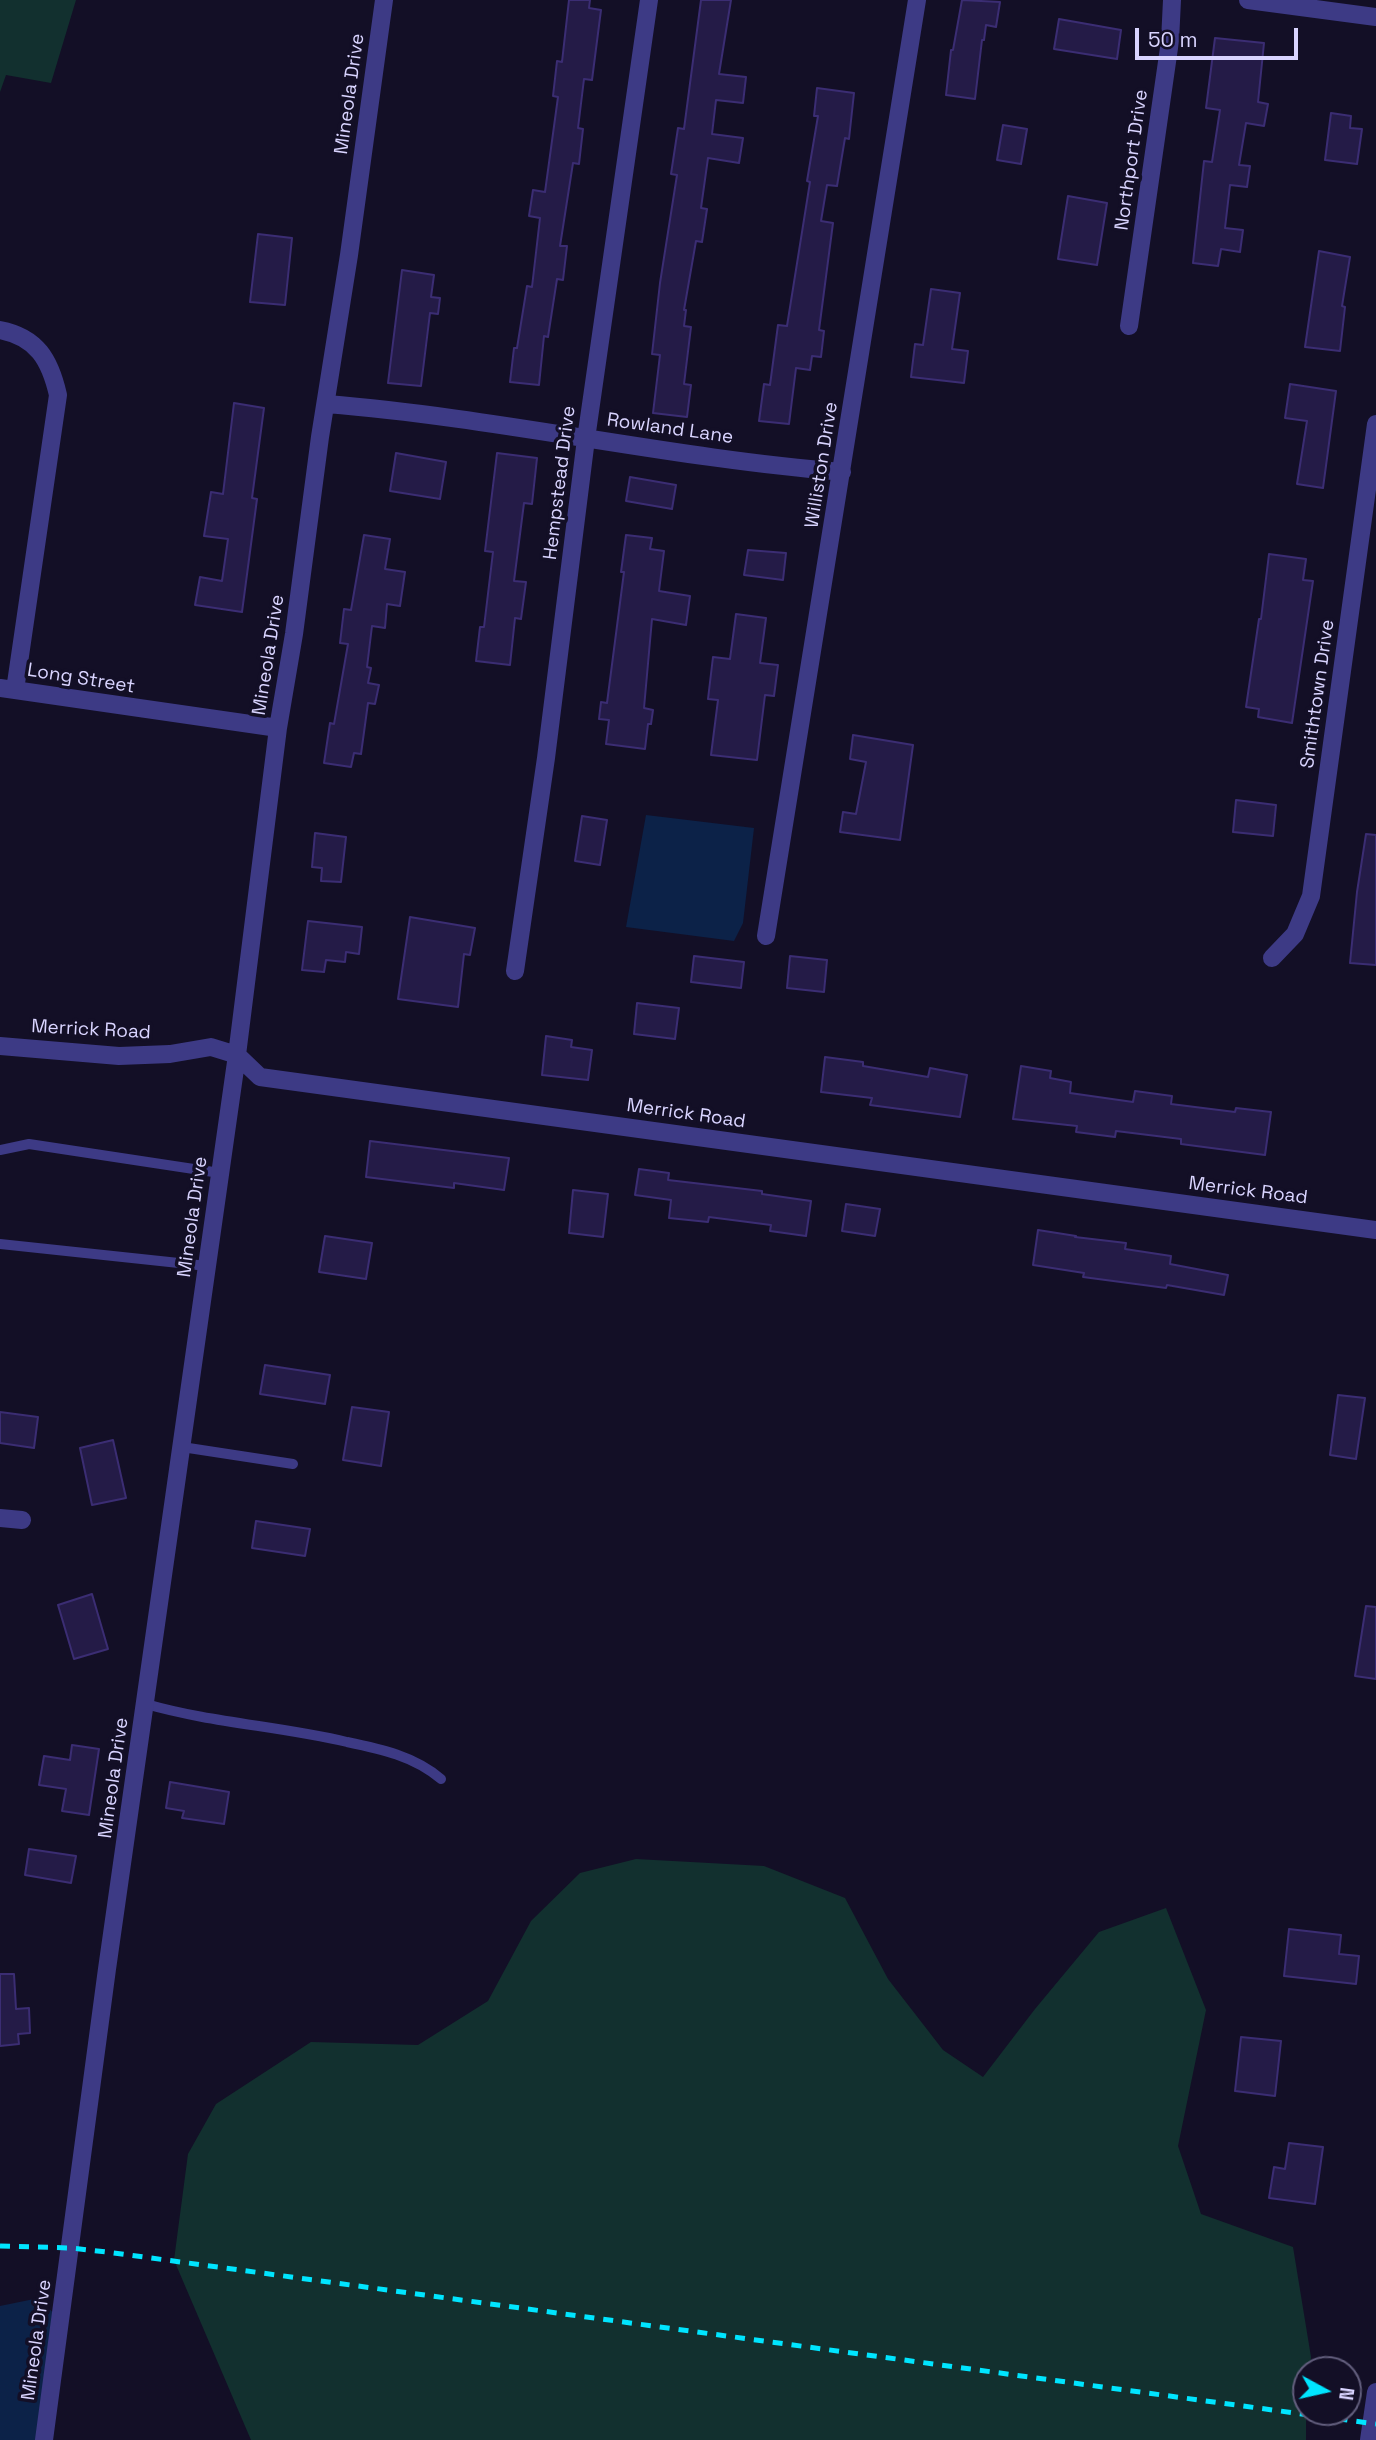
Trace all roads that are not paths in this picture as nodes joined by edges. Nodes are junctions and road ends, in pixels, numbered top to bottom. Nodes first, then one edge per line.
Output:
1 (384, 0) edge
2 (649, 0) edge
3 (917, 0) edge
4 (1172, 0) edge
5 (1248, 0) edge
6 (1376, 17) edge
7 (1129, 326) dead end
8 (0, 330) edge
9 (327, 404) junction
10 (1376, 424) edge
11 (586, 439) junction
12 (842, 472) junction
13 (7, 689) edge
14 (278, 728) junction
15 (766, 936) dead end
16 (1272, 958) dead end
17 (515, 971) dead end
18 (0, 1046) edge
19 (237, 1055) junction
20 (0, 1150) edge
21 (220, 1174) junction
22 (1376, 1230) edge
23 (0, 1244) edge
24 (207, 1266) junction
25 (182, 1447) junction
26 (293, 1464) dead end
27 (0, 1518) edge
28 (22, 1520) dead end
29 (146, 1704) junction
30 (441, 1779) dead end
31 (1376, 2392) edge
32 (44, 2440) edge
33 (1370, 2440) edge

1 - 9 street, Mineola Drive
2 - 11 street, Hempstead Drive
3 - 12 street, Williston Drive
4 - 7 street, Northport Drive
5 - 6 street
8 - 13 street, Long Street
9 - 11 street, Rowland Lane
9 - 14 street, Mineola Drive
10 - 16 street, Smithtown Drive
11 - 12 street, Rowland Lane
11 - 17 street, Hempstead Drive
12 - 15 street, Williston Drive
13 - 14 street, Long Street
14 - 19 street, Mineola Drive
18 - 19 street, Merrick Road
19 - 21 street, Mineola Drive
19 - 22 street, Merrick Road
20 - 21 lane
21 - 24 street, Mineola Drive
23 - 24 lane
24 - 25 street, Mineola Drive
25 - 26 lane
25 - 29 street, Mineola Drive
27 - 28 street
29 - 30 lane
29 - 32 street, Mineola Drive
31 - 33 street

